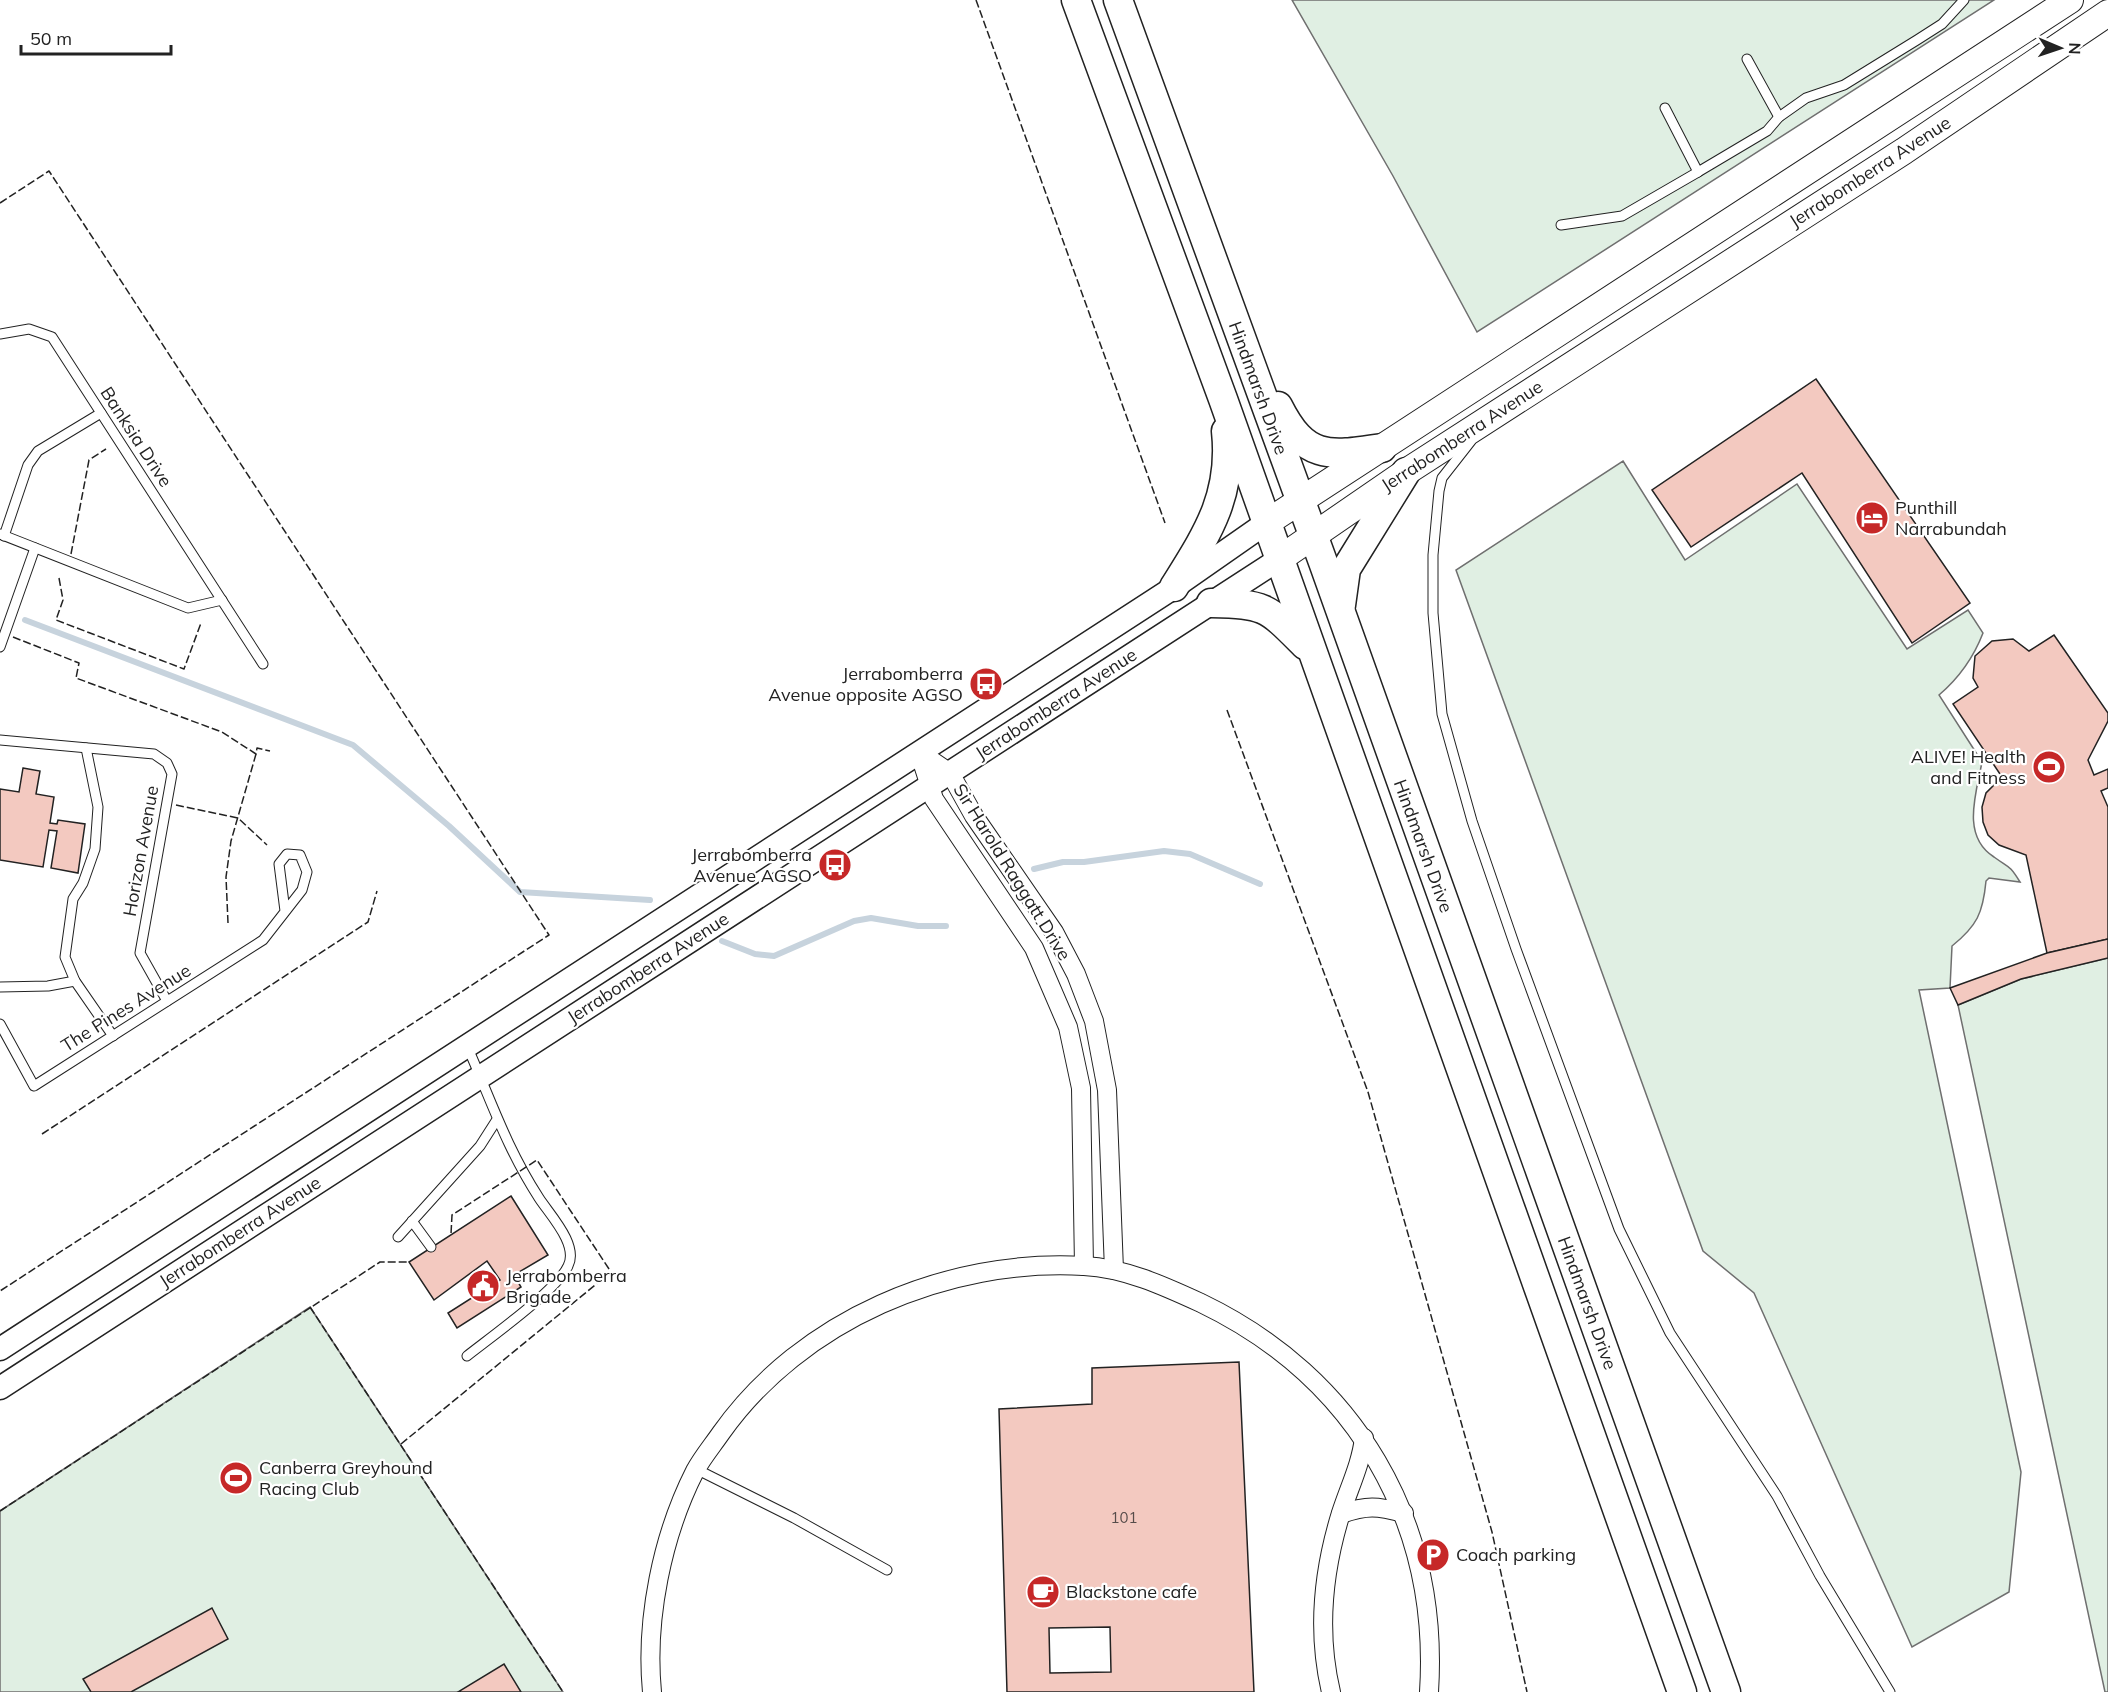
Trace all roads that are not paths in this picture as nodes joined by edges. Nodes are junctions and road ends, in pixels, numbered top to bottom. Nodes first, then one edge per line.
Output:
1 (1076, 0) edge
2 (1118, 0) edge
3 (1964, 0) edge
4 (2070, 0) edge
5 (2108, 13) edge
6 (1747, 59) dead end
7 (1665, 108) dead end
8 (1779, 117) junction
9 (1819, 165) junction
10 (1698, 172) junction
11 (1757, 206) junction
12 (1804, 210) junction
13 (1561, 225) dead end
14 (1226, 298) junction
15 (0, 334) edge
16 (1223, 399) junction
17 (101, 413) junction
18 (1489, 418) junction
19 (1383, 448) junction
20 (1406, 472) junction
21 (1300, 502) junction
22 (1266, 523) junction
23 (2, 535) edge
24 (1313, 536) junction
25 (35, 548) junction
26 (1278, 560) junction
27 (1174, 587) junction
28 (222, 600) junction
29 (1212, 603) junction
30 (1340, 612) junction
31 (0, 647) edge
32 (1311, 651) junction
33 (263, 664) dead end
34 (0, 740) edge
35 (86, 748) junction
36 (919, 752) junction
37 (950, 773) junction
38 (869, 784) junction
39 (928, 787) junction
40 (889, 812) junction
41 (285, 910) junction
42 (75, 981) junction
43 (0, 987) edge
44 (167, 1002) junction
45 (0, 1024) edge
46 (114, 1036) junction
47 (466, 1046) junction
48 (480, 1077) junction
49 (496, 1121) junction
50 (412, 1221) junction
51 (398, 1237) dead end
52 (431, 1247) dead end
53 (1084, 1266) junction
54 (1114, 1270) junction
55 (0, 1349) edge
56 (467, 1356) dead end
57 (0, 1388) edge
58 (1364, 1438) junction
59 (696, 1469) junction
60 (1404, 1513) junction
61 (1341, 1514) junction
62 (887, 1570) dead end
63 (652, 1692) edge
64 (1331, 1692) edge
65 (1429, 1692) edge
66 (1682, 1692) edge
67 (1726, 1692) edge
68 (1890, 1692) edge

1 - 16 main road, Hindmarsh Drive
2 - 14 main road, Hindmarsh Drive
3 - 8 lane
4 - 9 main road, Jerrabomberra Avenue
5 - 12 main road, Jerrabomberra Avenue
6 - 8 lane
7 - 10 lane
8 - 10 lane
9 - 11 main road, Jerrabomberra Avenue
9 - 12 main road
10 - 13 lane
11 - 12 main road
11 - 19 main road, Jerrabomberra Avenue
12 - 18 main road, Jerrabomberra Avenue
14 - 19 main road
14 - 21 main road, Hindmarsh Drive
15 - 17 lane, Banksia Drive
16 - 22 main road, Hindmarsh Drive
16 - 27 main road
17 - 23 lane
17 - 28 lane, Banksia Drive
18 - 20 main road, Jerrabomberra Avenue
18 - 68 lane
19 - 21 main road, Jerrabomberra Avenue
20 - 24 main road, Jerrabomberra Avenue
20 - 30 main road
21 - 22 main road, Jerrabomberra Avenue
21 - 24 main road, Hindmarsh Drive
22 - 26 main road, Hindmarsh Drive
22 - 27 street, Jerrabomberra Avenue
23 - 25 lane
24 - 26 main road, Jerrabomberra Avenue
24 - 30 main road, Hindmarsh Drive
25 - 28 lane
25 - 31 lane
26 - 29 street, Jerrabomberra Avenue
26 - 32 main road, Hindmarsh Drive
27 - 36 street, Jerrabomberra Avenue
28 - 33 lane, Banksia Drive
29 - 32 main road
29 - 37 street, Jerrabomberra Avenue
30 - 67 main road, Hindmarsh Drive
32 - 66 main road, Hindmarsh Drive
34 - 35 lane, Horizon Avenue
35 - 42 lane
35 - 44 lane, Horizon Avenue
36 - 37 street, Sir Harold Raggatt Drive
36 - 38 street, Jerrabomberra Avenue
36 - 39 street, Sir Harold Raggatt Drive
37 - 39 street, Jerrabomberra Avenue
37 - 54 street, Sir Harold Raggatt Drive
38 - 40 street
38 - 47 street, Jerrabomberra Avenue
39 - 40 street, Jerrabomberra Avenue
39 - 53 street, Sir Harold Raggatt Drive
40 - 48 street, Jerrabomberra Avenue
41 - 41 lane, The Pines Avenue
41 - 44 lane, The Pines Avenue
42 - 43 lane
42 - 46 lane
44 - 46 lane, The Pines Avenue
45 - 46 lane, The Pines Avenue
47 - 48 lane
47 - 55 street, Jerrabomberra Avenue
48 - 49 lane
48 - 57 street, Jerrabomberra Avenue
49 - 50 lane
49 - 56 lane
50 - 51 lane
50 - 52 lane
53 - 54 street
53 - 59 street
54 - 58 street
58 - 60 street
58 - 61 street
59 - 62 lane
59 - 63 street
60 - 61 street
60 - 65 street
61 - 64 street

